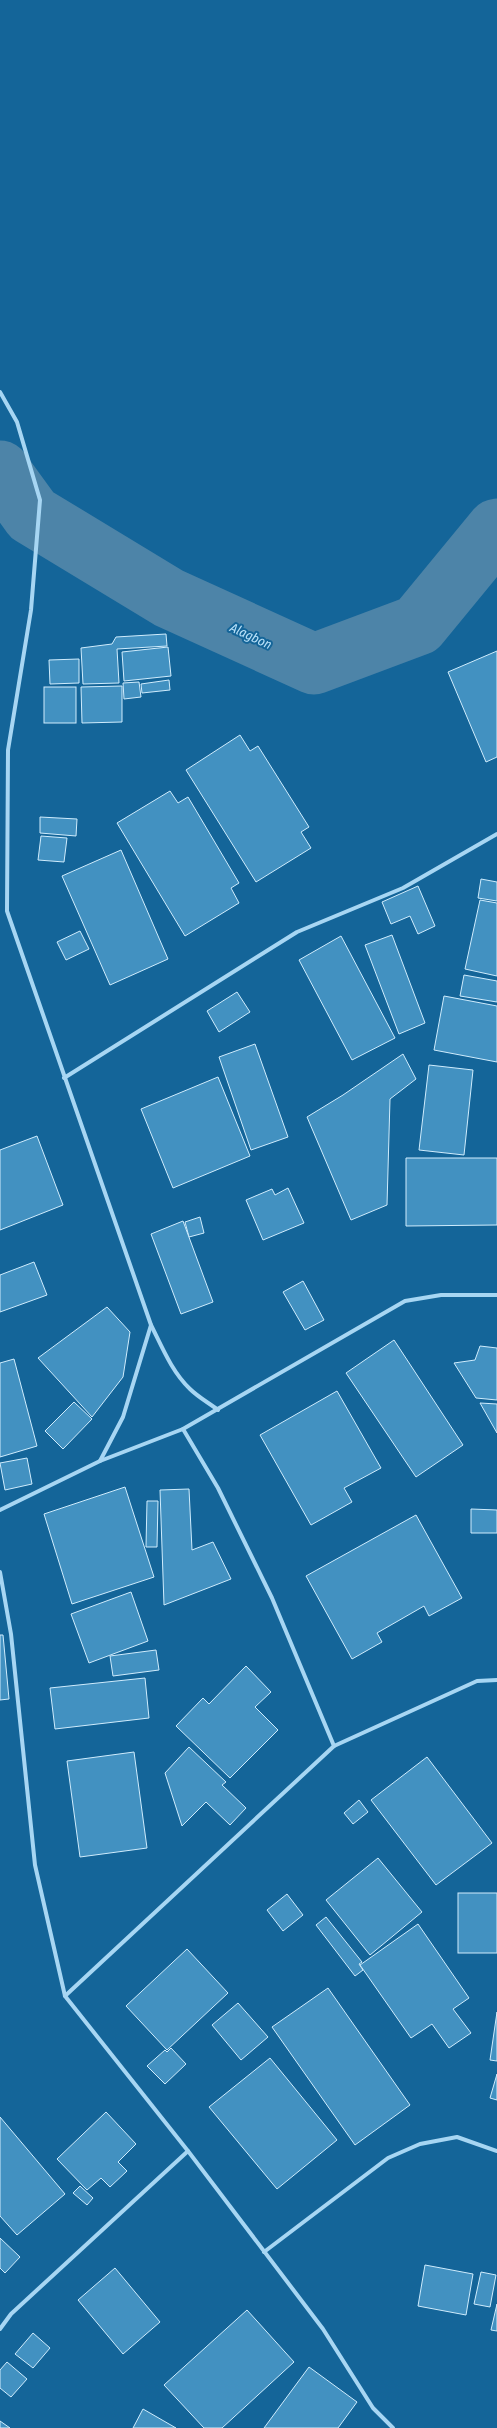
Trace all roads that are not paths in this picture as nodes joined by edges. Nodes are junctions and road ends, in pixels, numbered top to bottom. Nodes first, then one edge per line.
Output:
1 (0, 392) edge
2 (497, 834) edge
3 (64, 1078) junction
4 (497, 1295) edge
5 (151, 1325) junction
6 (218, 1410) junction
7 (183, 1429) junction
8 (100, 1460) junction
9 (0, 1510) edge
10 (0, 1572) edge
11 (497, 1680) edge
12 (334, 1746) junction
13 (65, 1996) junction
14 (497, 2150) edge
15 (188, 2151) junction
16 (264, 2252) junction
17 (0, 2329) edge
18 (393, 2428) edge

1 - 3 street
2 - 3 street
3 - 5 street
4 - 6 street
5 - 6 street
5 - 8 street
6 - 7 street
7 - 8 street
7 - 12 street
8 - 9 street
10 - 13 street
11 - 12 street
12 - 13 street
13 - 15 street
14 - 16 street
15 - 16 street
15 - 17 street
16 - 18 street

